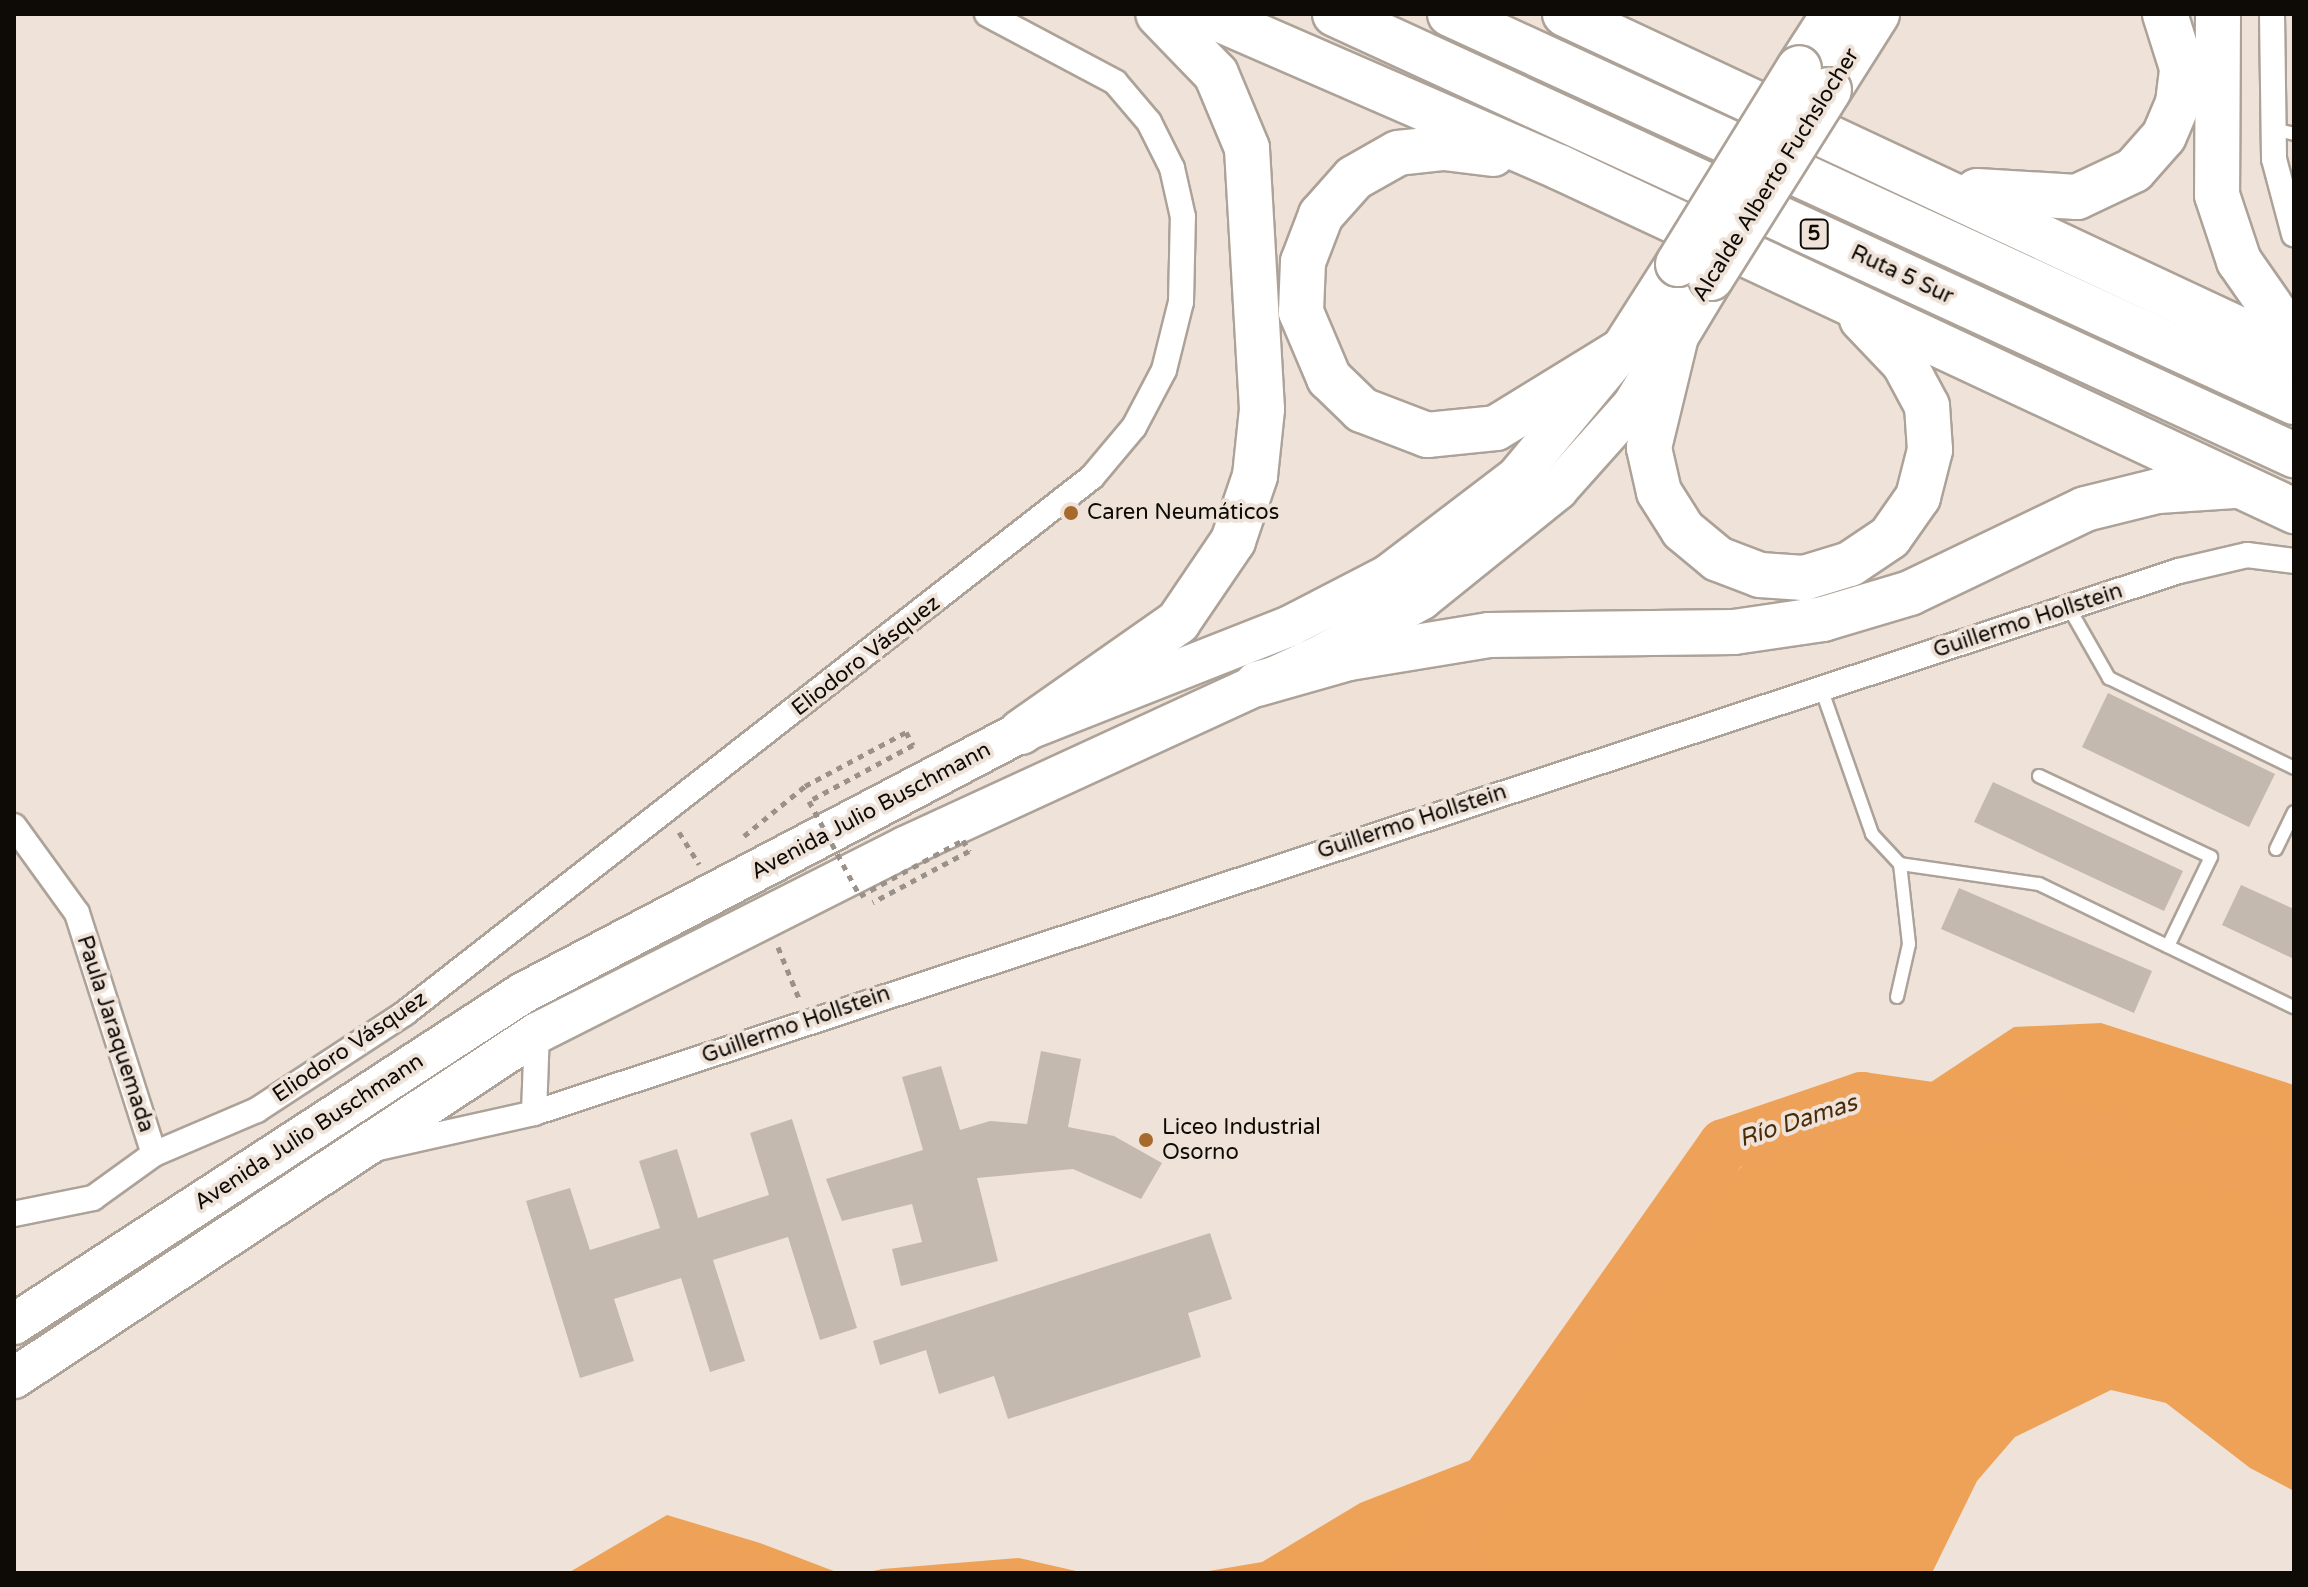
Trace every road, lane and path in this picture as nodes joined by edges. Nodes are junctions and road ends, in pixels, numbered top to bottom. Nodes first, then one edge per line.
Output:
1 (987, 14) edge
2 (1158, 14) edge
3 (1207, 14) edge
4 (1335, 14) edge
5 (1450, 14) edge
6 (1565, 14) edge
7 (1623, 14) edge
8 (1813, 14) edge
9 (2165, 14) edge
10 (2218, 14) edge
11 (2272, 14) edge
12 (1866, 16) edge
13 (1696, 72) junction
14 (1814, 79) junction
15 (2284, 132) edge
16 (1559, 167) junction
17 (1929, 181) junction
18 (2294, 234) edge
19 (1695, 271) junction
20 (1826, 292) junction
21 (1676, 336) junction
22 (2294, 340) edge
23 (1623, 350) junction
24 (2294, 355) edge
25 (2294, 402) edge
26 (2294, 455) edge
27 (2241, 486) junction
28 (2294, 511) edge
29 (2294, 561) edge
30 (2069, 608) junction
31 (1257, 684) junction
32 (1821, 688) junction
33 (1021, 732) junction
34 (2294, 768) edge
35 (2039, 776) dead end
36 (2294, 812) edge
37 (668, 814) junction
38 (14, 826) edge
39 (737, 842) dead end
40 (2276, 849) dead end
41 (714, 861) dead end
42 (1900, 864) junction
43 (859, 909) dead end
44 (792, 940) dead end
45 (2168, 946) junction
46 (1897, 997) dead end
47 (2294, 1007) edge
48 (808, 1020) junction
49 (537, 1033) junction
50 (534, 1113) junction
51 (154, 1154) junction
52 (342, 1156) junction
53 (14, 1214) edge
54 (14, 1324) edge
55 (14, 1378) edge

1 - 37 street, Eliodoro Vásquez
2 - 33 highway
3 - 16 highway
4 - 26 highway, Ruta 5 Sur / 5
5 - 25 highway, 5
6 - 13 highway
7 - 13 highway
8 - 14 highway
9 - 17 highway
10 - 22 highway
11 - 15 street
12 - 14 highway, Alcalde Alberto Fuchslocher
13 - 17 highway
14 - 19 highway, Alcalde Alberto Fuchslocher, bridge
15 - 18 street
16 - 20 highway
16 - 23 highway
17 - 24 highway
19 - 21 highway, Alcalde Alberto Fuchslocher
19 - 23 highway, Avenida Julio Buschmann
20 - 21 highway, Alcalde Alberto Fuchslocher
20 - 27 highway
21 - 31 main road, Avenida Julio Buschmann
23 - 33 main road, Avenida Julio Buschmann
27 - 28 highway
27 - 31 highway
29 - 30 street, Guillermo Hollstein
30 - 32 street, Guillermo Hollstein
30 - 34 lane
31 - 49 main road, Avenida Julio Buschmann
32 - 42 lane
32 - 48 street, Guillermo Hollstein
33 - 54 main road, Avenida Julio Buschmann
35 - 45 lane
36 - 40 lane
37 - 41 path
37 - 51 street, Eliodoro Vásquez
38 - 51 street, Paula Jaraquemada
39 - 43 path, bridge
42 - 45 lane
42 - 46 lane
44 - 48 path
45 - 47 lane
48 - 50 street, Guillermo Hollstein
49 - 50 street
49 - 52 main road, Avenida Julio Buschmann
50 - 52 street, Guillermo Hollstein
51 - 53 street, Paula Jaraquemada
52 - 55 main road, Avenida Julio Buschmann

